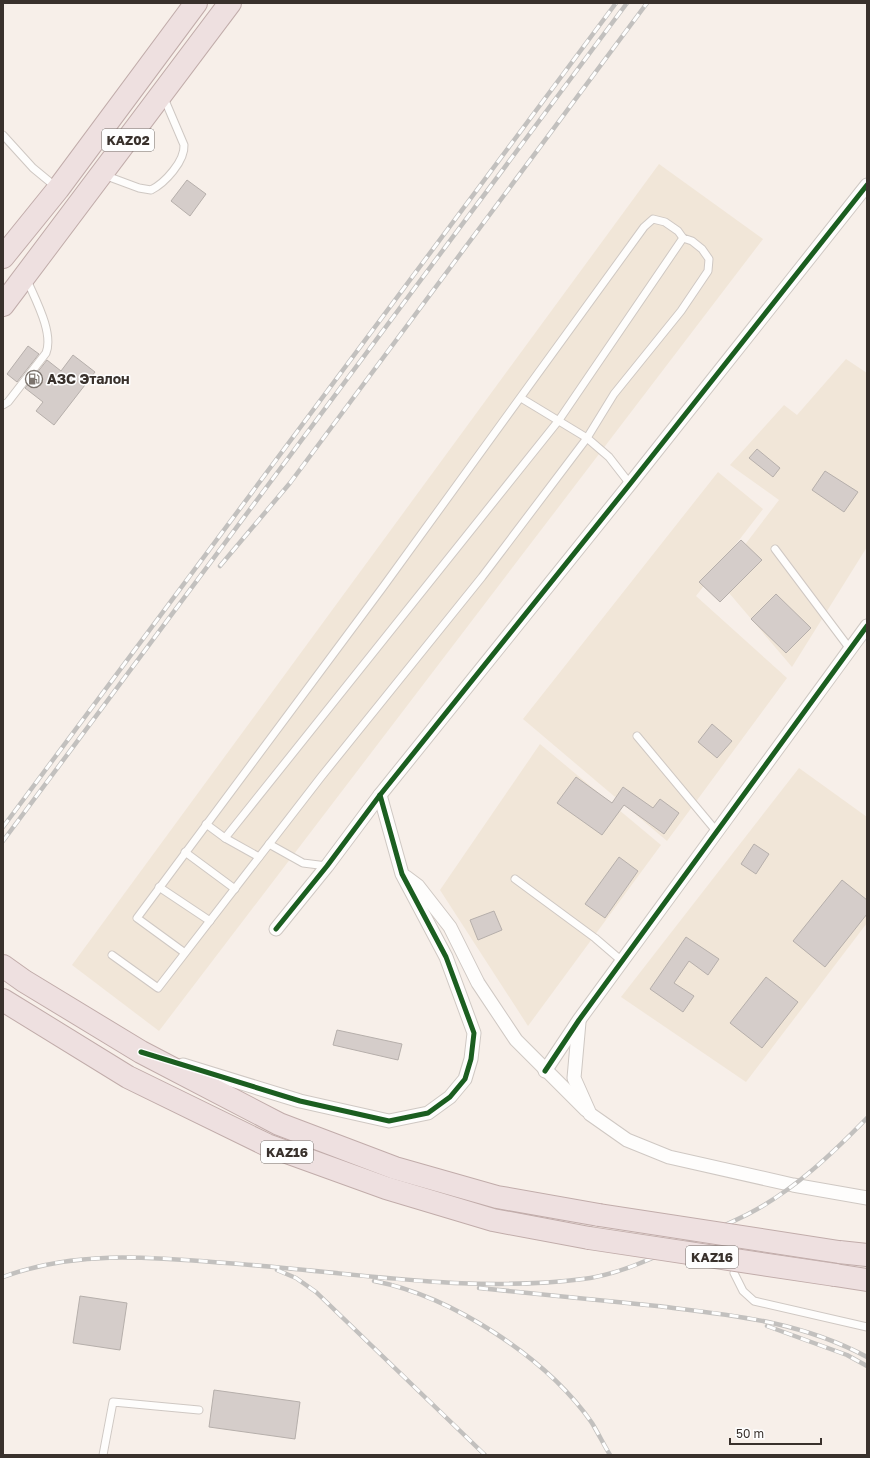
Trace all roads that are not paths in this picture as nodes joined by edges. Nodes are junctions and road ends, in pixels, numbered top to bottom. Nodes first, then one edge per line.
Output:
1 (196, 3) edge
2 (230, 3) edge
3 (162, 94) junction
4 (3, 135) edge
5 (102, 174) junction
6 (867, 185) edge
7 (58, 189) junction
8 (683, 238) junction
9 (3, 257) edge
10 (26, 276) junction
11 (3, 305) edge
12 (521, 398) junction
13 (3, 405) edge
14 (559, 420) junction
15 (587, 438) junction
16 (630, 484) junction
17 (775, 549) dead end
18 (867, 626) edge
19 (850, 649) junction
20 (637, 736) dead end
21 (380, 795) junction
22 (206, 824) junction
23 (717, 832) junction
24 (225, 838) junction
25 (269, 844) junction
26 (185, 852) junction
27 (259, 857) junction
28 (327, 866) junction
29 (402, 874) junction
30 (516, 879) dead end
31 (159, 887) junction
32 (235, 889) junction
33 (210, 921) junction
34 (276, 929) dead end
35 (185, 953) junction
36 (112, 954) dead end
37 (624, 962) junction
38 (3, 966) edge
39 (6, 1003) edge
40 (580, 1020) junction
41 (141, 1052) junction
42 (545, 1071) junction
43 (590, 1114) junction
44 (867, 1198) edge
45 (867, 1255) edge
46 (734, 1273) dead end
47 (867, 1280) edge
48 (867, 1327) edge
49 (199, 1410) dead end
50 (103, 1455) edge

1 - 7 highway, KАZ02
2 - 3 highway, KАZ02
3 - 5 highway, KАZ02
3 - 5 lane
4 - 7 lane
5 - 10 highway, KАZ02
6 - 16 street
7 - 9 highway, KАZ02
8 - 12 lane
8 - 14 lane
8 - 15 lane
10 - 11 highway, KАZ02
10 - 13 lane
12 - 14 lane
12 - 22 lane
14 - 15 lane
14 - 24 lane
15 - 16 lane
15 - 25 lane
16 - 21 street
17 - 19 lane
18 - 19 street
19 - 23 street
20 - 23 lane
21 - 28 street
21 - 29 street
22 - 24 lane
22 - 26 lane
23 - 37 street
24 - 27 lane
25 - 27 lane
25 - 28 lane
26 - 31 lane
26 - 32 lane
27 - 32 lane
28 - 34 street
29 - 41 street
29 - 42 street
30 - 37 lane
31 - 33 lane
31 - 35 lane
32 - 33 lane
33 - 35 lane
35 - 36 lane
37 - 40 street
38 - 41 highway, KAZ16
39 - 47 highway, KAZ16, bridge
40 - 42 street
40 - 43 street
41 - 45 highway, KAZ16, bridge
42 - 43 street
43 - 44 street
46 - 48 lane
49 - 50 lane

